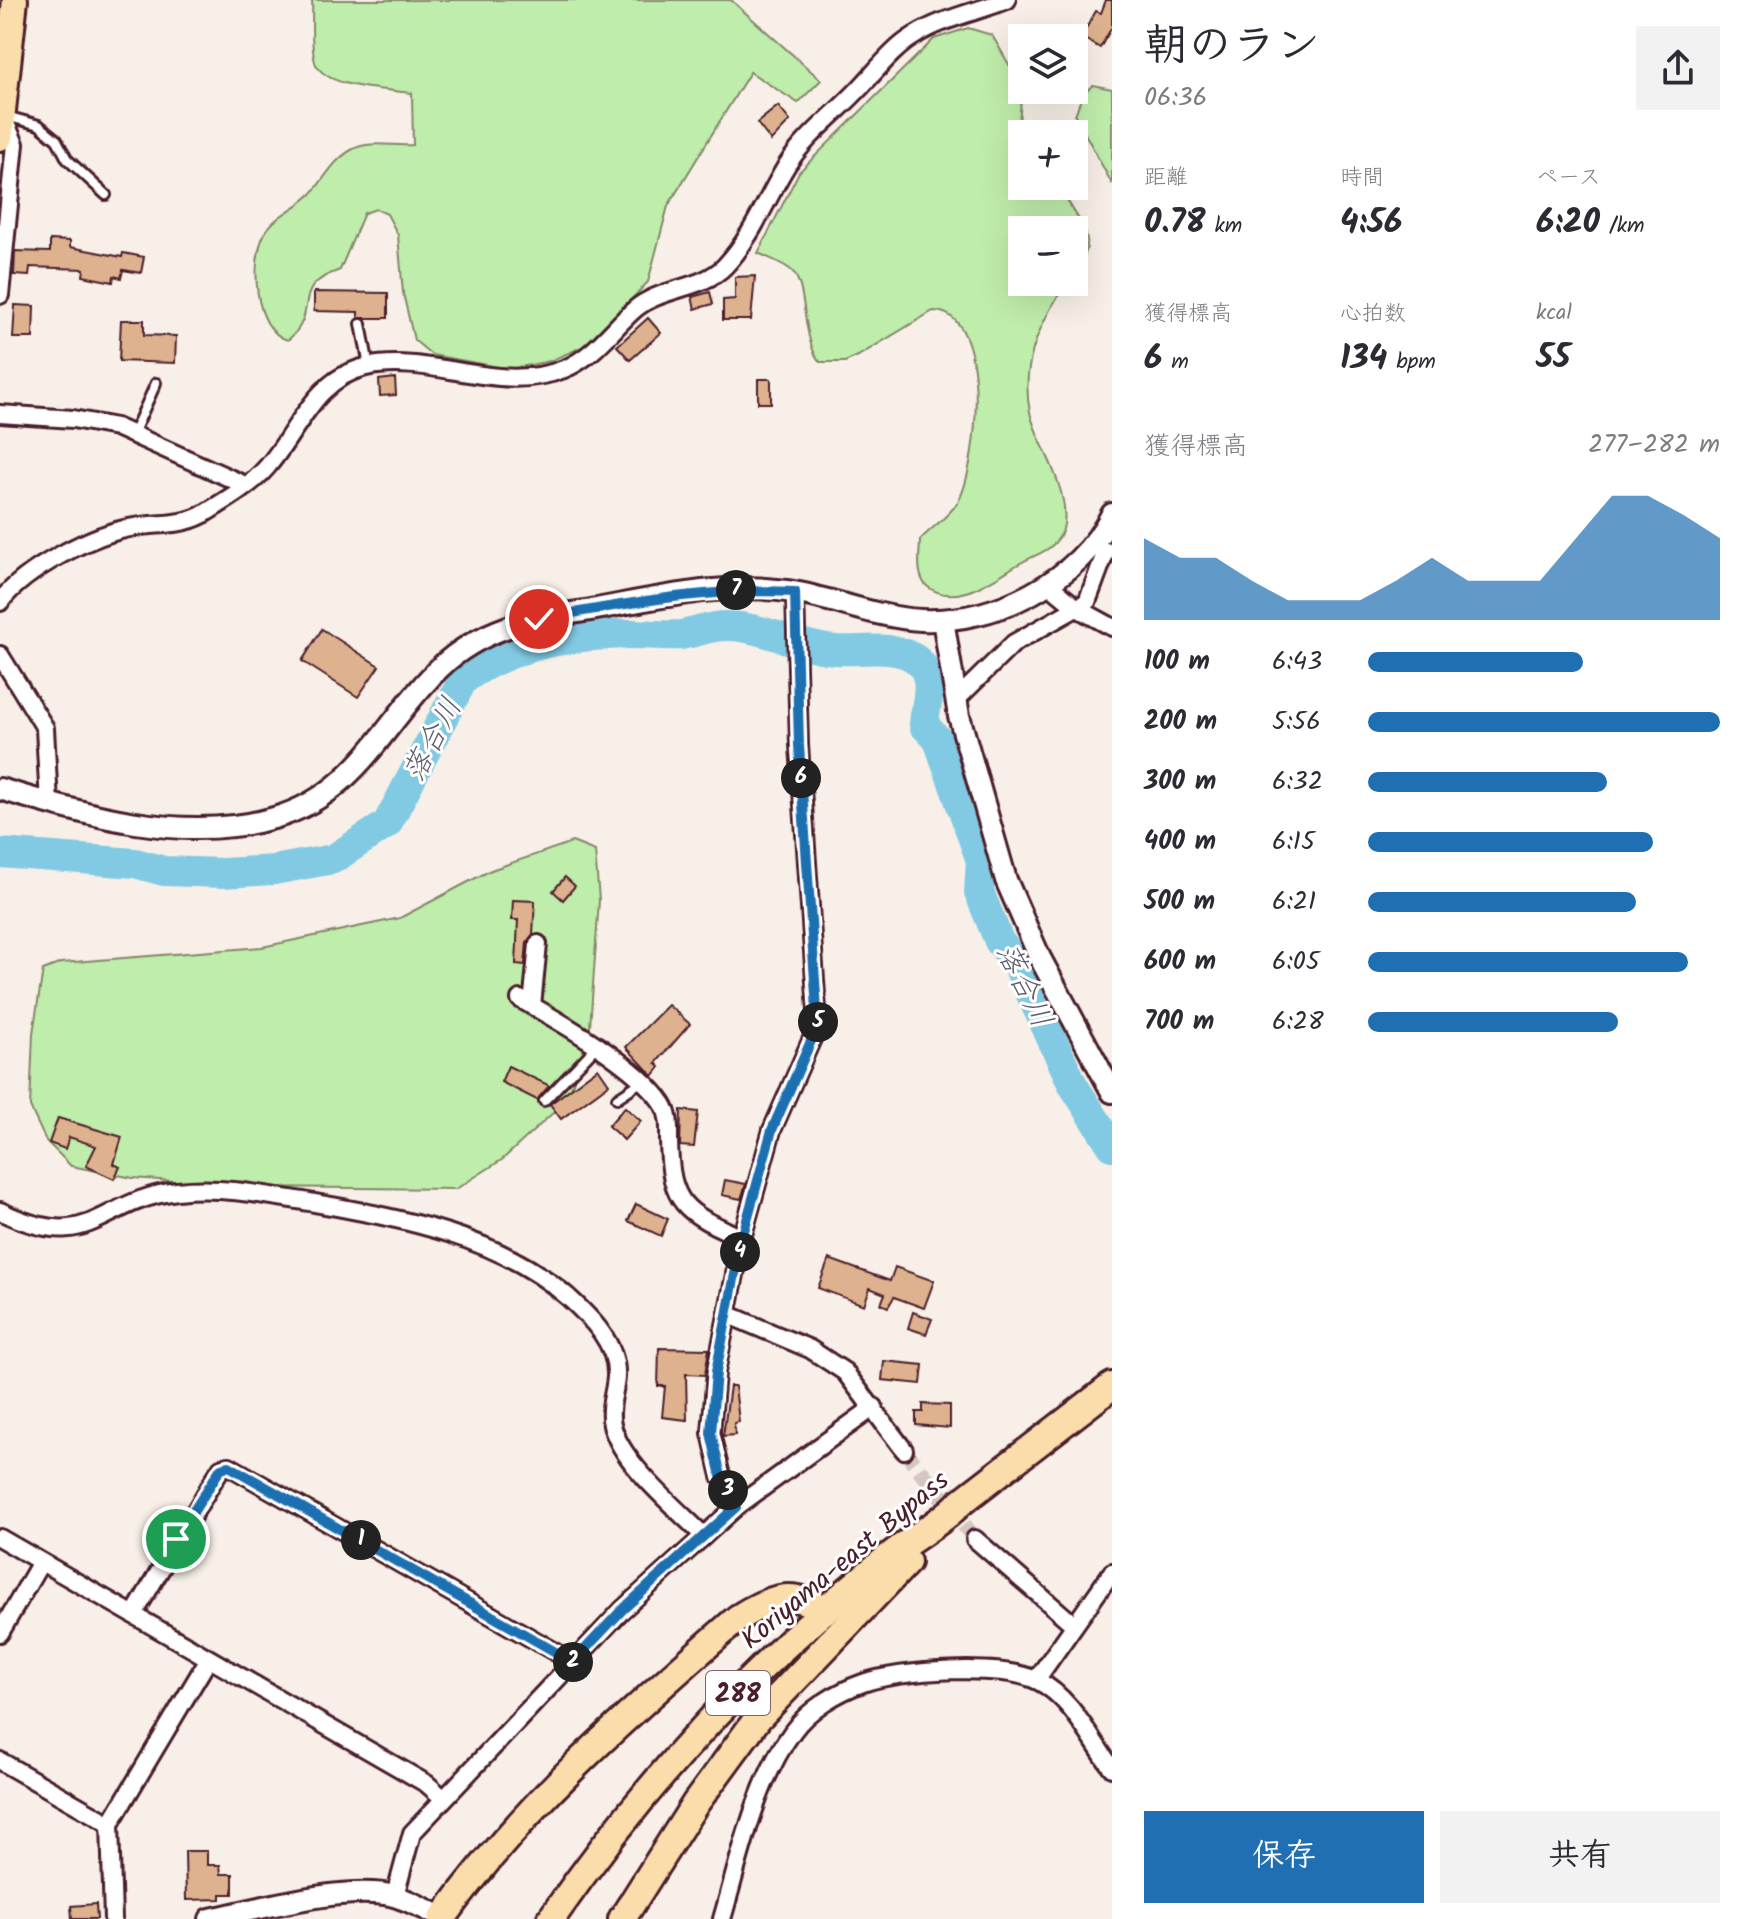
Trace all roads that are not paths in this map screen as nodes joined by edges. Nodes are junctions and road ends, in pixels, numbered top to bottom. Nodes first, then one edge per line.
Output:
1 (15, 0) edge
2 (1007, 0) edge
3 (1, 126) edge
4 (106, 195) dead end
5 (0, 295) edge
6 (361, 324) dead end
7 (369, 366) junction
8 (156, 383) dead end
9 (0, 414) edge
10 (133, 434) junction
11 (245, 485) junction
12 (1112, 514) edge
13 (1106, 551) dead end
14 (1048, 584) junction
15 (795, 592) junction
16 (0, 602) edge
17 (1077, 608) junction
18 (943, 620) junction
19 (1112, 627) edge
20 (0, 655) edge
21 (956, 700) junction
22 (0, 789) edge
23 (49, 804) junction
24 (538, 944) dead end
25 (597, 1046) junction
26 (641, 1082) junction
27 (1112, 1092) edge
28 (617, 1098) dead end
29 (544, 1101) dead end
30 (0, 1211) edge
31 (742, 1238) junction
32 (729, 1315) junction
33 (1112, 1386) edge
34 (874, 1407) junction
35 (904, 1450) tunnel mouth
36 (736, 1507) junction
37 (953, 1510) junction
38 (704, 1536) junction
39 (0, 1538) edge
40 (975, 1539) tunnel mouth
41 (41, 1562) junction
42 (1112, 1572) edge
43 (824, 1611) junction
44 (134, 1614) junction
45 (1073, 1624) junction
46 (0, 1633) edge
47 (208, 1660) junction
48 (573, 1662) junction
49 (1036, 1680) junction
50 (0, 1761) edge
51 (1112, 1768) edge
52 (443, 1798) junction
53 (110, 1824) junction
54 (395, 1896) junction
55 (270, 1913) edge
56 (443, 1918) edge
57 (113, 1919) edge
58 (210, 1919) edge
59 (551, 1919) edge
60 (622, 1919) edge
61 (722, 1919) edge

1 - 3 main road
2 - 7 street
3 - 4 lane
3 - 5 street
6 - 7 lane
7 - 11 street
8 - 10 lane
9 - 10 street
10 - 11 street
11 - 16 street
12 - 14 street
13 - 17 street
14 - 17 street
14 - 18 street
15 - 18 street
15 - 23 street
15 - 31 street
17 - 19 street
17 - 21 street
18 - 21 street
20 - 23 street
21 - 27 street
22 - 23 street
24 - 25 street
25 - 26 street
25 - 29 lane
26 - 28 lane
26 - 31 street
30 - 38 street
31 - 32 street
32 - 34 street
32 - 36 street
33 - 37 highway, Koriyama-east Bypass / 288
34 - 35 street
34 - 36 street
36 - 38 street
37 - 43 highway, Koriyama-east Bypass / 288
37 - 60 highway
38 - 48 street
39 - 41 street
40 - 45 street
41 - 44 street
41 - 46 street
42 - 45 street
43 - 56 highway
43 - 59 highway, Koriyama-east Bypass / 288
44 - 47 street
44 - 48 street
45 - 49 street
47 - 52 street
47 - 53 street
48 - 52 street
49 - 51 street
49 - 61 street
50 - 53 street
52 - 54 street
53 - 57 street
54 - 55 street
54 - 56 street
55 - 58 street

